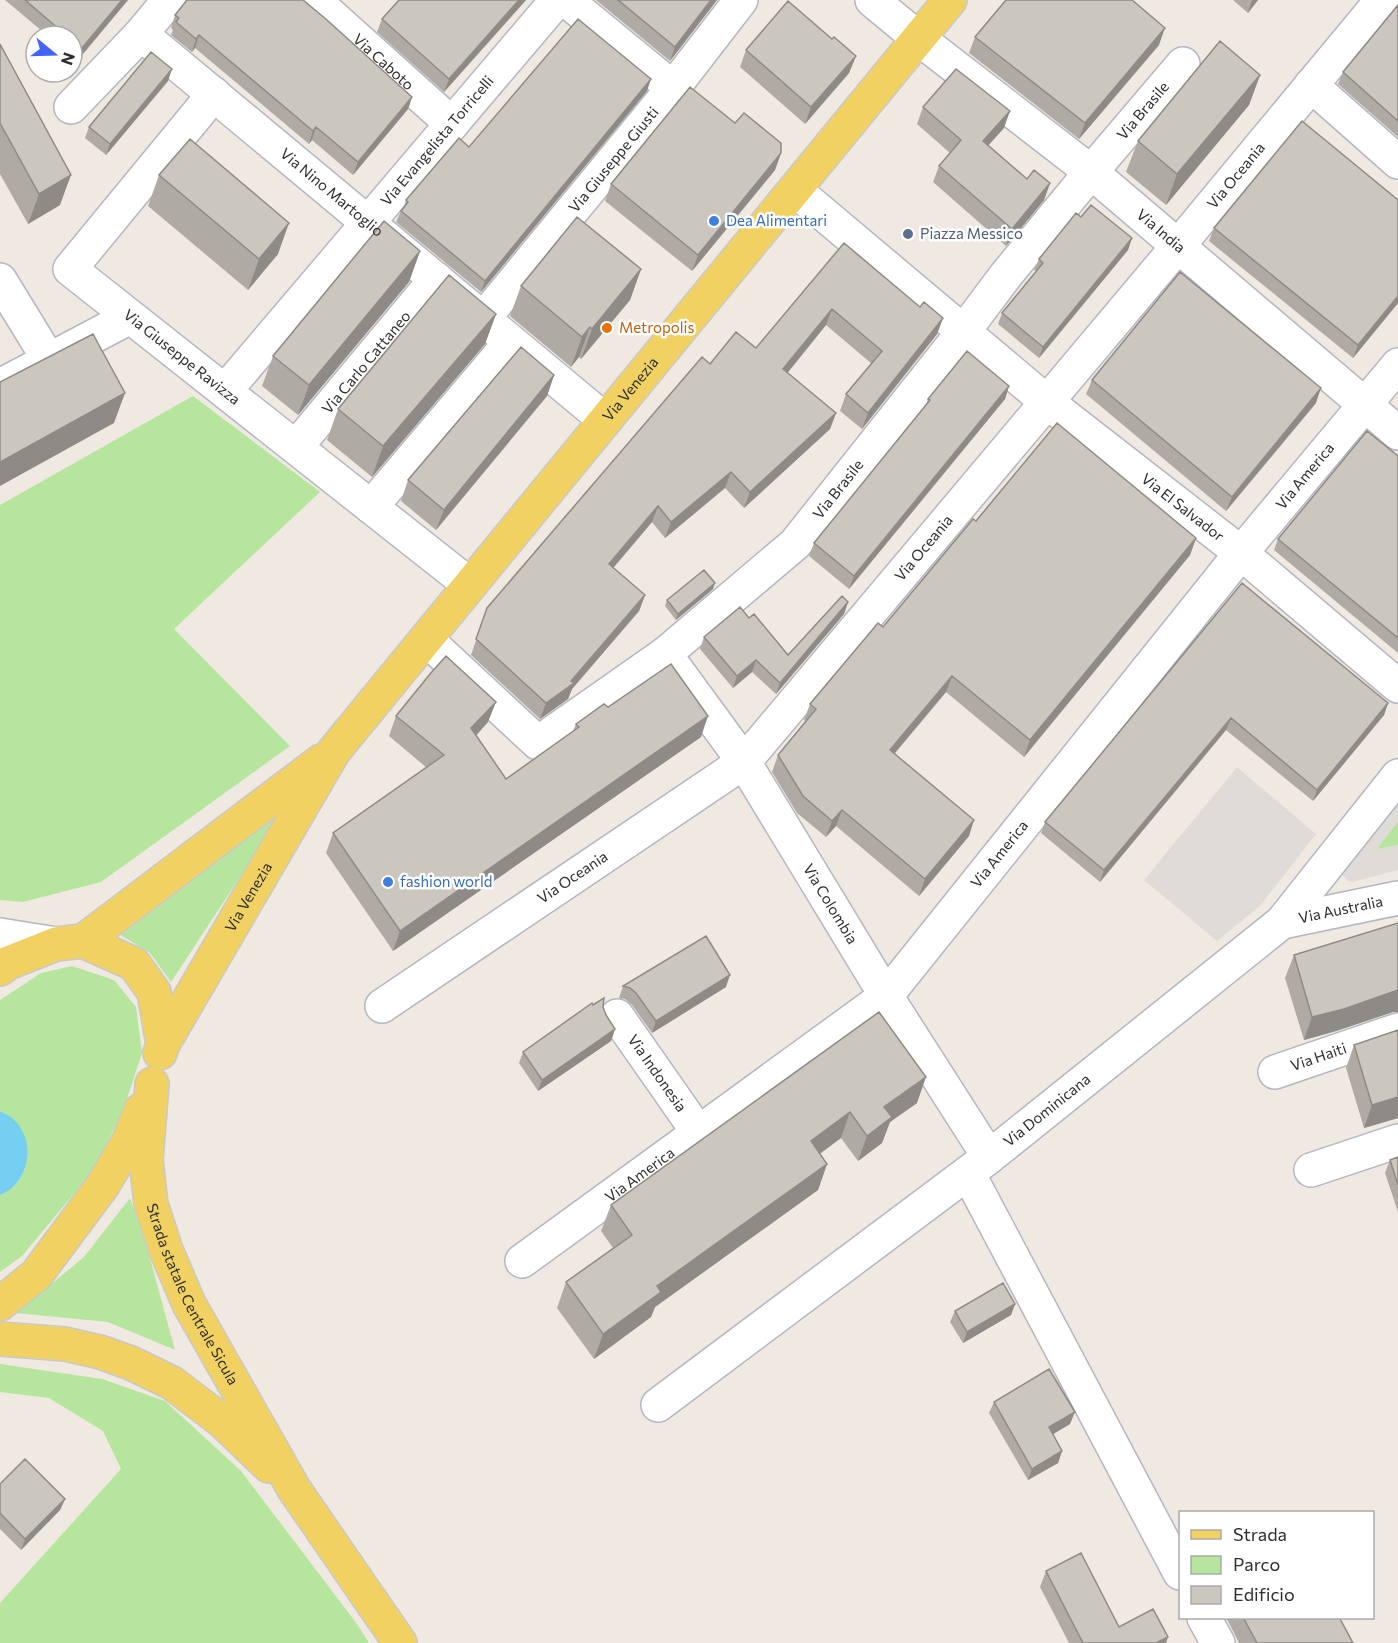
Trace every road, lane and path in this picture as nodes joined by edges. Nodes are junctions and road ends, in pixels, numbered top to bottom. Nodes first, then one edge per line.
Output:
1 (169, 0) edge
2 (314, 0) edge
3 (557, 0) edge
4 (566, 0) edge
5 (741, 0) edge
6 (872, 0) edge
7 (950, 0) edge
8 (1382, 0) edge
9 (141, 34) junction
10 (918, 38) junction
11 (1183, 64) dead end
12 (1311, 85) junction
13 (673, 88) junction
14 (214, 94) junction
15 (71, 107) dead end
16 (452, 124) junction
17 (1398, 162) edge
18 (1091, 172) junction
19 (795, 190) junction
20 (368, 223) junction
21 (1178, 246) junction
22 (436, 279) junction
23 (0, 280) edge
24 (130, 317) junction
25 (483, 319) junction
26 (964, 331) junction
27 (511, 342) junction
28 (49, 360) junction
29 (1398, 365) edge
30 (0, 386) edge
31 (225, 391) junction
32 (1047, 402) junction
33 (1365, 405) junction
34 (605, 420) junction
35 (1398, 434) edge
36 (296, 447) junction
37 (371, 507) junction
38 (1241, 553) junction
39 (470, 585) junction
40 (426, 639) junction
41 (665, 654) junction
42 (1398, 686) edge
43 (334, 751) junction
44 (744, 762) junction
45 (1398, 776) edge
46 (1398, 898) edge
47 (1282, 922) junction
48 (0, 935) edge
49 (69, 943) junction
50 (0, 969) edge
51 (886, 996) junction
52 (382, 1006) dead end
53 (617, 1016) dead end
54 (1398, 1030) edge
55 (163, 1044) junction
56 (1275, 1072) dead end
57 (152, 1084) junction
58 (698, 1132) junction
59 (1398, 1141) edge
60 (978, 1165) junction
61 (1311, 1170) dead end
62 (522, 1261) dead end
63 (0, 1304) edge
64 (0, 1339) edge
65 (658, 1406) dead end
66 (294, 1489) junction
67 (1179, 1571) edge
68 (1205, 1619) edge
69 (400, 1643) edge
70 (1218, 1643) edge

1 - 9 street
2 - 16 street, Via Caboto
3 - 16 street, Via Evangelista Torricelli
4 - 13 street
5 - 13 street, Via Giuseppe Giusti
6 - 10 street, Via India
7 - 10 main road, Via Venezia
8 - 12 street, Via Oceania
9 - 14 street, Via Nino Martoglio
9 - 15 street
10 - 18 street, Via India
10 - 19 main road, Via Venezia
11 - 18 street, Via Brasile
12 - 17 street
12 - 21 street, Via Oceania
13 - 25 street, Via Giuseppe Giusti
14 - 20 street, Via Nino Martoglio
14 - 24 street, Via Giuseppe Ravizza
16 - 20 street, Via Evangelista Torricelli
18 - 21 street, Via India
18 - 26 street, Via Brasile
19 - 26 street
19 - 34 main road, Via Venezia
20 - 22 street, Via Nino Martoglio
20 - 31 street, Via Evangelista Torricelli
21 - 32 street, Via Oceania
21 - 33 street, Via India
22 - 25 street, Via Nino Martoglio
22 - 36 street, Via Carlo Cattaneo
23 - 28 street
24 - 28 street
24 - 31 street, Via Giuseppe Ravizza
25 - 27 street, Via Nino Martoglio
26 - 32 street, Via El Salvador
26 - 41 street, Via Brasile
27 - 34 street, Via Nino Martoglio
27 - 37 street
28 - 30 street
29 - 33 street, Via America
31 - 36 street, Via Giuseppe Ravizza
32 - 38 street, Via El Salvador
32 - 44 street, Via Oceania
33 - 35 street, Via India
33 - 38 street, Via America
34 - 39 main road, Via Venezia
36 - 37 street, Via Giuseppe Ravizza
37 - 39 street, Via Giuseppe Ravizza
38 - 42 street, Via El Salvador
38 - 51 street, Via America
39 - 40 main road, Via Venezia
40 - 41 street, Via Brasile
40 - 43 main road, Via Venezia
41 - 44 street, Via Colombia
43 - 49 main road, Via Venezia
43 - 55 main road, Via Venezia
44 - 51 street, Via Colombia
44 - 52 street, Via Oceania
45 - 47 street, Via Dominicana
46 - 47 street, Via Australia
47 - 60 street, Via Dominicana
48 - 49 street
49 - 50 main road, Via Venezia
49 - 55 main road
51 - 58 street, Via America
51 - 60 street, Via Colombia
53 - 58 street, Via Indonesia
54 - 56 street, Via Haiti
55 - 57 main road
57 - 63 main road
57 - 66 main road, Strada statale Centrale Sicula
58 - 62 street, Via America
59 - 61 street
60 - 65 street, Via Dominicana
60 - 67 street, Via Colombia
64 - 66 main road, Strada statale Centrale Sicula
66 - 69 main road, Strada statale Centrale Sicula
68 - 70 street

